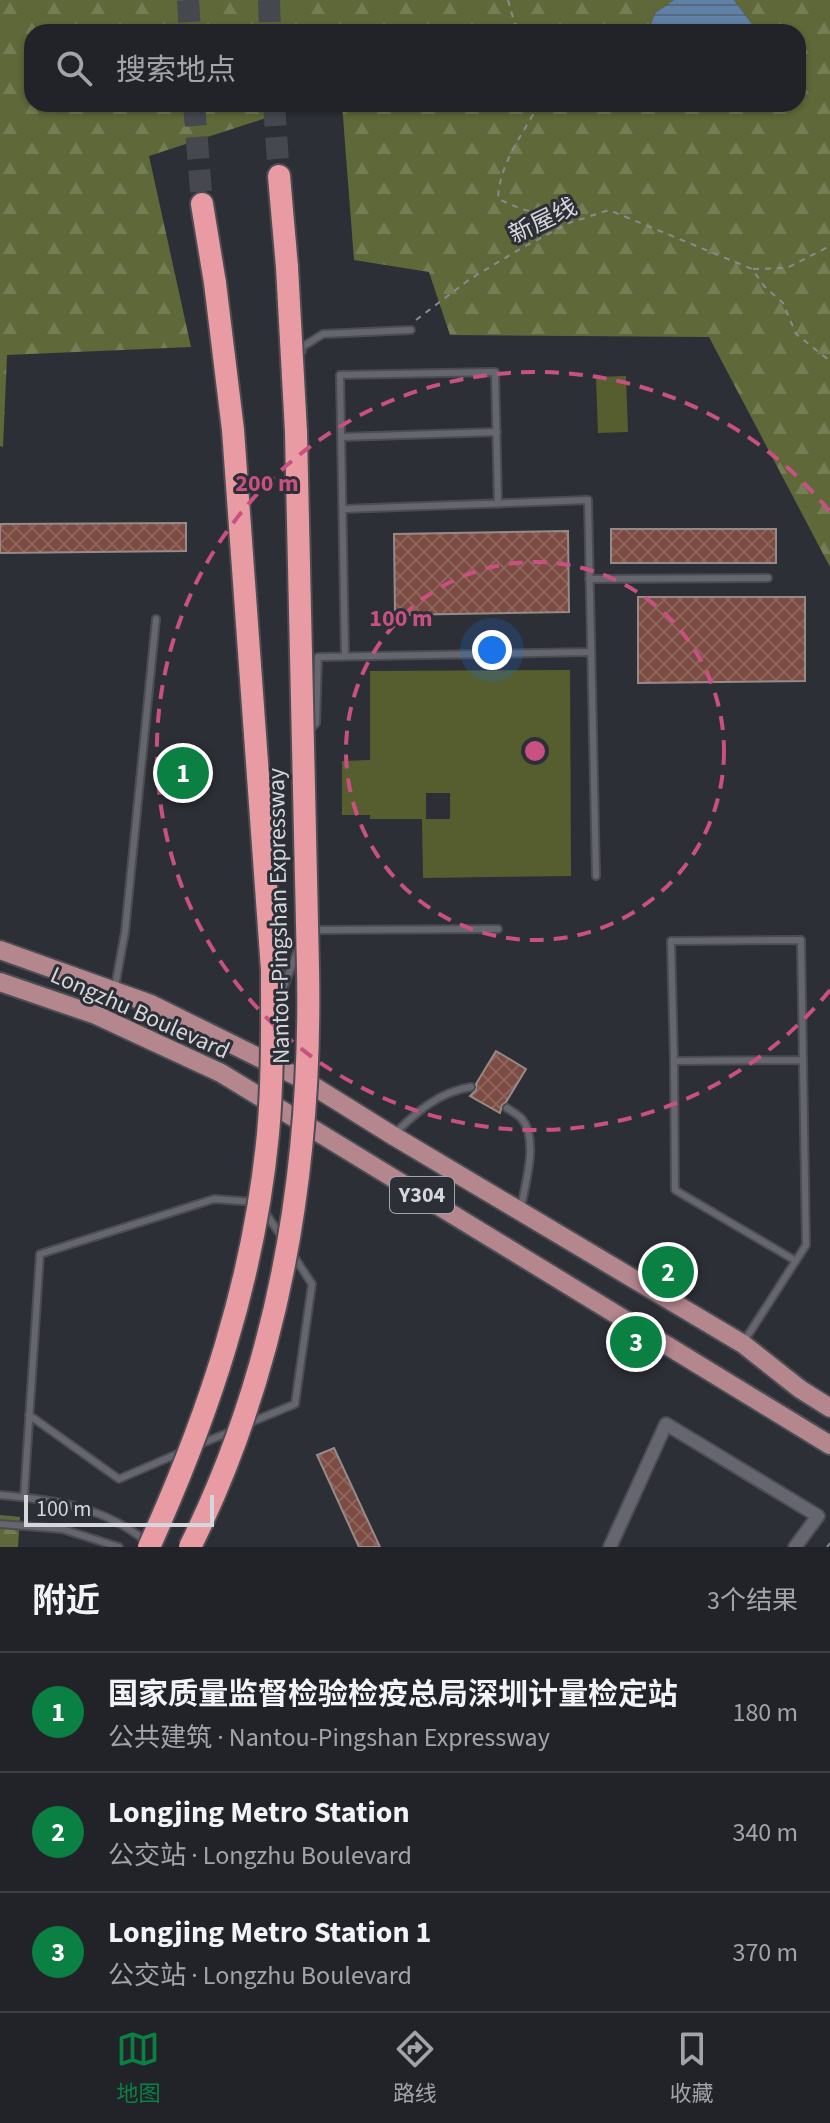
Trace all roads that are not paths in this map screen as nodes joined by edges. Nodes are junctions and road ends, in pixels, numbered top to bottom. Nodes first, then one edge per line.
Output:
1 (279, 176) tunnel mouth
2 (202, 204) tunnel mouth
3 (411, 330) road end
4 (302, 363) dead end
5 (302, 378) dead end
6 (497, 432) junction
7 (342, 437) junction
8 (498, 504) junction
9 (344, 509) junction
10 (768, 578) dead end
11 (589, 579) junction
12 (156, 619) dead end
13 (591, 652) junction
14 (345, 656) junction
15 (307, 735) junction
16 (596, 876) dead end
17 (498, 929) dead end
18 (303, 930) junction
19 (0, 950) edge
20 (0, 982) edge
21 (114, 990) junction
22 (258, 1056) junction
23 (803, 1060) junction
24 (674, 1061) junction
25 (471, 1087) dead end
26 (507, 1108) dead end
27 (392, 1135) junction
28 (520, 1211) junction
29 (796, 1261) junction
30 (743, 1344) junction
31 (830, 1408) edge
32 (29, 1415) junction
33 (830, 1445) edge
34 (0, 1495) edge
35 (24, 1497) junction
36 (0, 1524) edge
37 (119, 1547) edge
38 (151, 1547) edge
39 (190, 1547) edge
40 (610, 1547) edge
41 (795, 1547) edge

1 - 39 highway, Nantou-Pingshan Expressway, bridge
2 - 38 highway, Nantou-Pingshan Expressway, bridge
3 - 4 lane
5 - 15 lane
6 - 7 lane
6 - 7 lane
6 - 8 lane
7 - 9 lane
8 - 9 lane
8 - 11 lane
9 - 14 lane
10 - 11 lane
11 - 13 lane
12 - 21 lane
13 - 14 lane
13 - 16 lane
14 - 15 lane
15 - 18 lane
17 - 18 lane
18 - 22 lane
19 - 21 main road, Longzhu Boulevard
20 - 33 main road, Longzhu Boulevard / Y304
21 - 22 main road, Longzhu Boulevard
22 - 27 main road, Longzhu Boulevard
23 - 24 lane
23 - 24 lane
23 - 29 lane
24 - 29 lane
25 - 27 lane
26 - 28 lane
27 - 28 main road, Longzhu Boulevard
28 - 30 main road, Longzhu Boulevard
29 - 30 lane
30 - 31 main road, Longzhu Boulevard
32 - 32 lane
32 - 35 lane
34 - 35 lane
35 - 38 lane
36 - 37 lane
40 - 41 street

